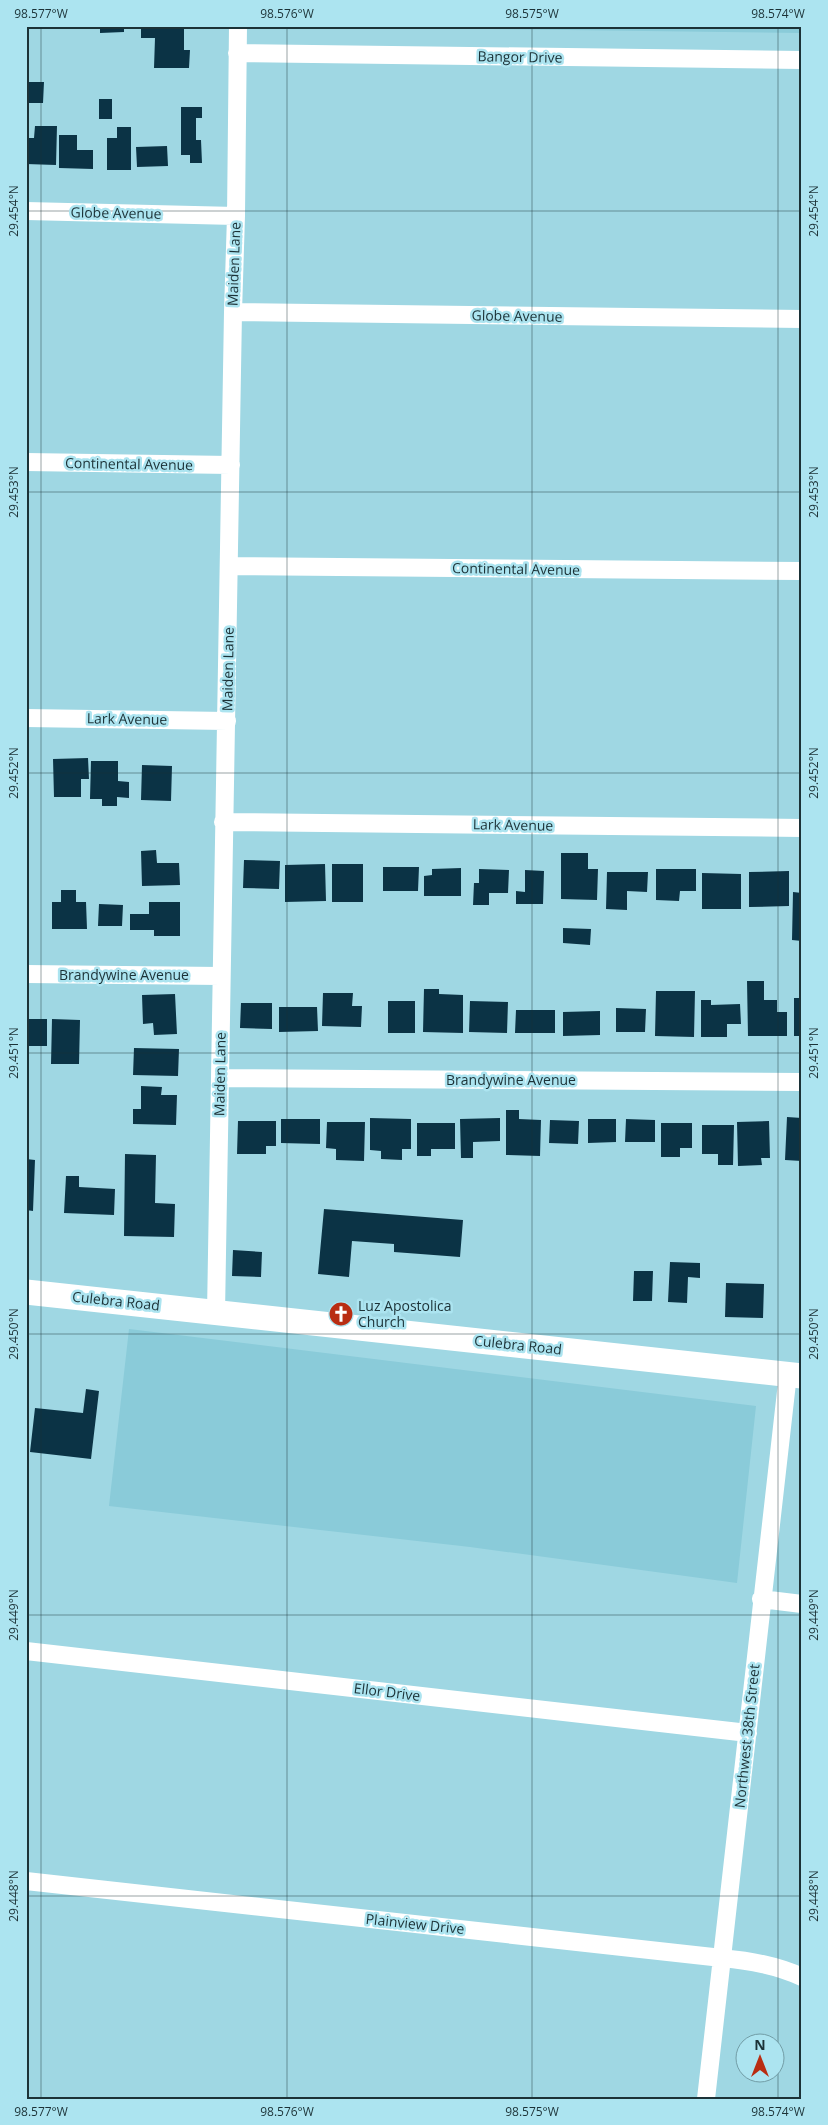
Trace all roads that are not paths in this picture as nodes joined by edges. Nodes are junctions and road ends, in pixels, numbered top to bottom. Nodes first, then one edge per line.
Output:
1 (238, 26) edge
2 (237, 53) junction
3 (802, 60) edge
4 (26, 211) edge
5 (236, 216) junction
6 (232, 312) junction
7 (802, 319) edge
8 (26, 462) edge
9 (231, 465) junction
10 (230, 566) junction
11 (802, 571) edge
12 (26, 718) edge
13 (227, 720) junction
14 (223, 822) junction
15 (802, 828) edge
16 (26, 974) edge
17 (221, 976) junction
18 (221, 1078) junction
19 (802, 1082) edge
20 (26, 1292) edge
21 (216, 1312) junction
22 (795, 1375) edge
23 (761, 1599) junction
24 (802, 1604) edge
25 (26, 1651) edge
26 (748, 1733) junction
27 (26, 1881) edge
28 (722, 1958) junction
29 (802, 1978) edge
30 (706, 2099) edge

1 - 2 street, Maiden Lane
2 - 3 street, Bangor Drive
2 - 5 street, Maiden Lane
4 - 5 street, Globe Avenue
5 - 6 street, Maiden Lane
6 - 7 street, Globe Avenue
6 - 9 street, Maiden Lane
8 - 9 street, Continental Avenue
9 - 10 street, Maiden Lane
10 - 11 street, Continental Avenue
10 - 13 street, Maiden Lane
12 - 13 street, Lark Avenue
13 - 14 street, Maiden Lane
14 - 15 street, Lark Avenue
14 - 17 street, Maiden Lane
16 - 17 street, Brandywine Avenue
17 - 18 street, Maiden Lane
18 - 19 street, Brandywine Avenue
18 - 21 street, Maiden Lane
20 - 21 main road, Culebra Road
21 - 22 main road, Culebra Road
22 - 23 street, Northwest 38th Street
23 - 24 street
23 - 26 street, Northwest 38th Street
25 - 26 street, Ellor Drive
26 - 28 street, Northwest 38th Street
27 - 28 street, Plainview Drive
28 - 29 street, Plainview Drive
28 - 30 street, Northwest 38th Street

